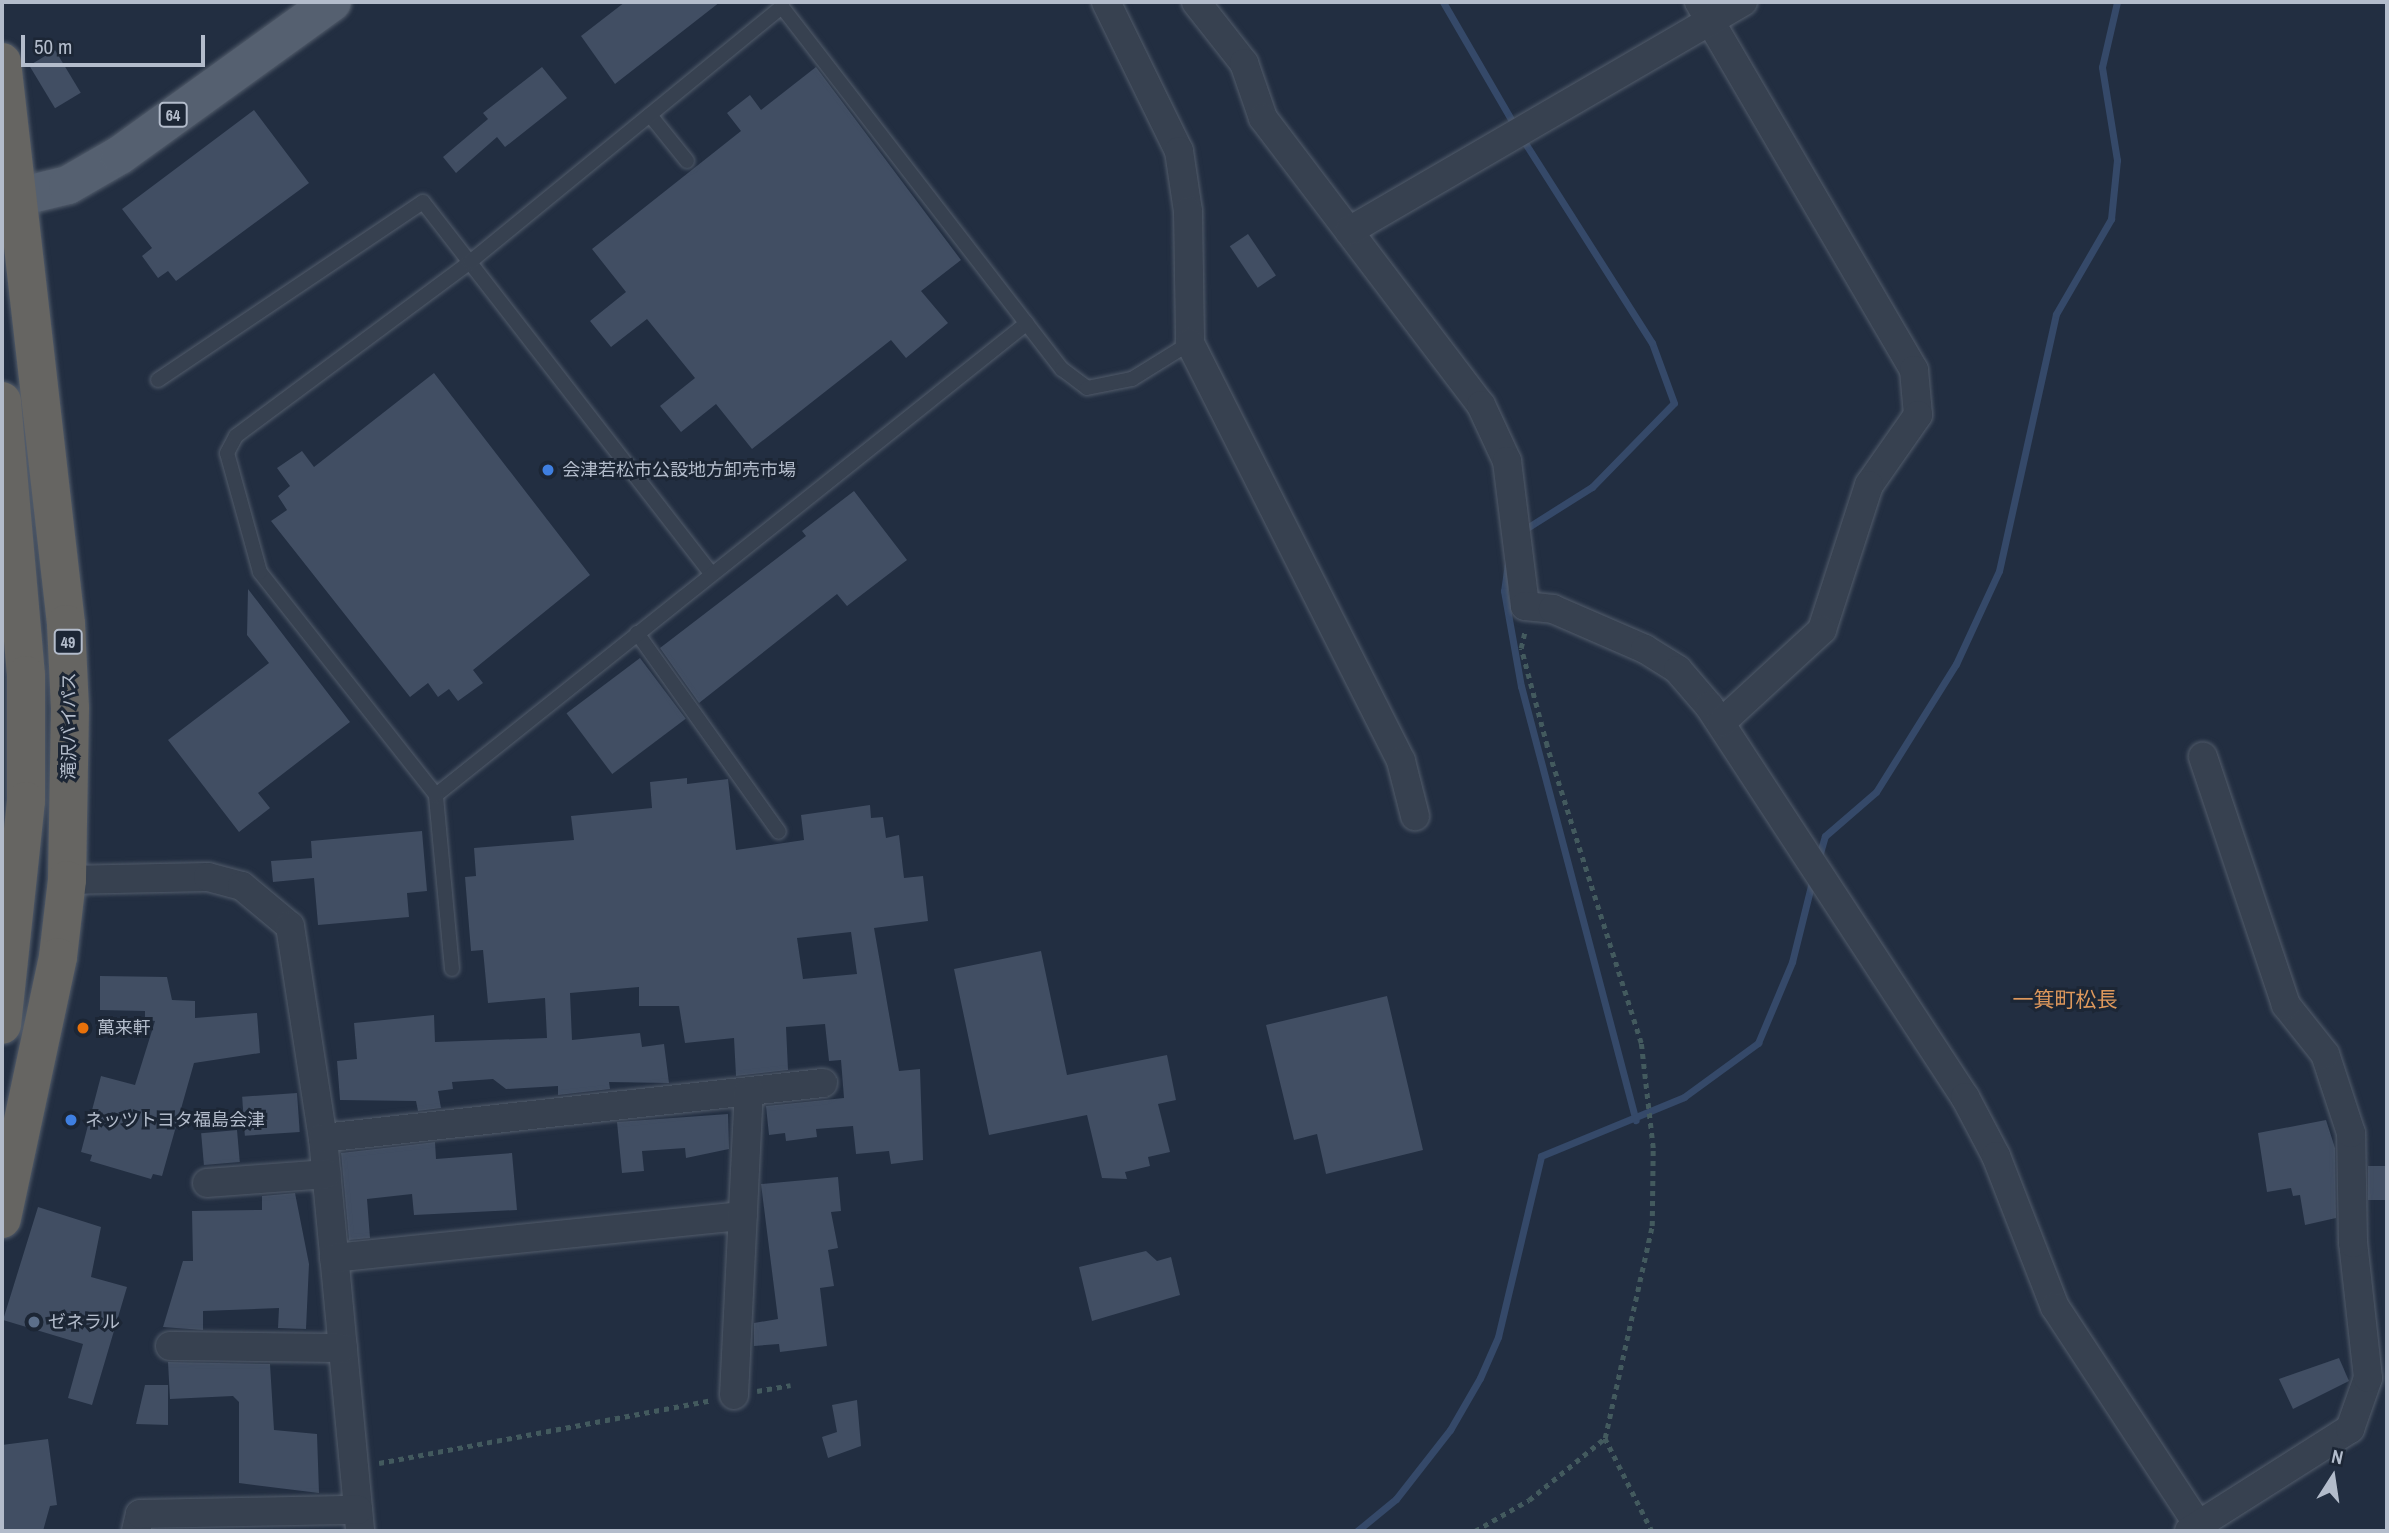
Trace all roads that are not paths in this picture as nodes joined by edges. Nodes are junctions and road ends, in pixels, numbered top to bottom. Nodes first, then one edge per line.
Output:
1 (332, 2) edge
2 (1106, 2) edge
3 (1196, 2) edge
4 (1743, 2) edge
5 (1704, 11) edge
6 (2, 62) edge
7 (650, 115) junction
8 (687, 161) dead end
9 (11, 200) edge
10 (1349, 231) junction
11 (470, 262) junction
12 (1027, 323) junction
13 (1190, 343) junction
14 (158, 380) dead end
15 (2, 401) edge
16 (711, 573) junction
17 (637, 633) junction
18 (1721, 723) junction
19 (2203, 757) dead end
20 (436, 794) junction
21 (1415, 816) dead end
22 (779, 832) dead end
23 (67, 880) junction
24 (452, 969) dead end
25 (2, 1025) edge
26 (823, 1083) dead end
27 (749, 1091) junction
28 (323, 1138) junction
29 (327, 1174) junction
30 (207, 1183) dead end
31 (743, 1216) junction
32 (2, 1219) edge
33 (334, 1258) junction
34 (170, 1346) dead end
35 (343, 1348) junction
36 (734, 1395) road end
37 (359, 1521) edge
38 (2196, 1530) edge
39 (136, 1531) edge

1 - 9 main road, 64
2 - 13 street
3 - 10 street
4 - 5 street
5 - 10 street
5 - 18 street
6 - 9 highway, 滝沢バイパス / 49
7 - 8 lane
7 - 11 lane
7 - 12 lane
9 - 23 highway, 滝沢バイパス / 49
10 - 18 street
11 - 14 lane
11 - 16 lane
11 - 20 lane
12 - 13 lane
12 - 16 lane
13 - 21 street
15 - 25 highway
16 - 17 lane
17 - 20 lane
17 - 22 lane
18 - 38 street
19 - 38 street
20 - 24 lane
23 - 28 street
23 - 32 highway, 滝沢バイパス / 49
26 - 27 street
27 - 28 street
27 - 31 street
28 - 29 street
29 - 30 street
29 - 33 street
31 - 33 street
31 - 36 street
33 - 35 street
34 - 35 street
35 - 37 street
37 - 39 street

